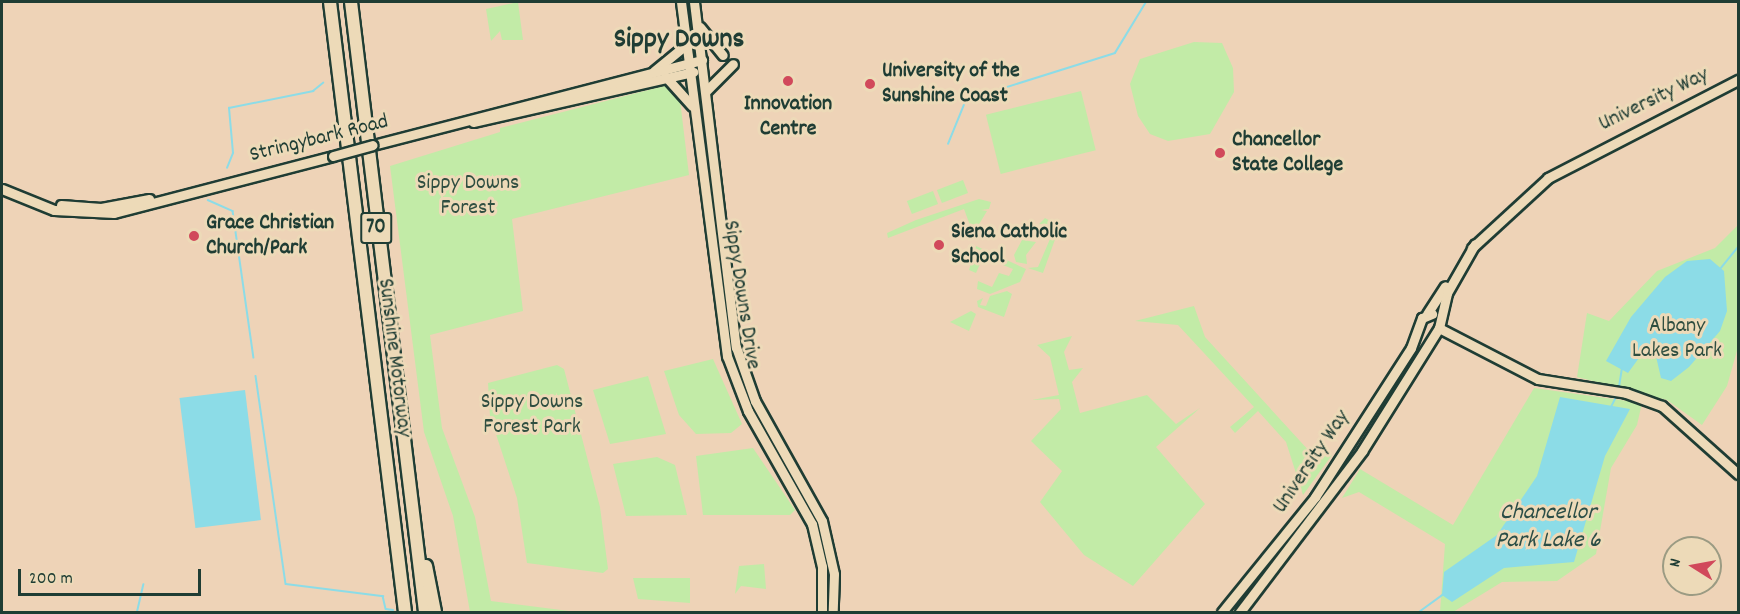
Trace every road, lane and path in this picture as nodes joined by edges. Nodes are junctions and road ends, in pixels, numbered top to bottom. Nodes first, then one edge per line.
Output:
1 (330, 2) edge
2 (351, 2) edge
3 (681, 2) edge
4 (694, 2) edge
5 (697, 22) junction
6 (687, 45) junction
7 (723, 55) dead end
8 (733, 64) dead end
9 (702, 65) junction
10 (689, 68) junction
11 (652, 72) junction
12 (666, 77) junction
13 (1738, 80) edge
14 (706, 91) junction
15 (694, 110) junction
16 (461, 123) junction
17 (2, 189) edge
18 (1475, 244) junction
19 (1427, 314) junction
20 (1421, 324) junction
21 (1437, 327) junction
22 (405, 453) junction
23 (1738, 474) edge
24 (391, 504) junction
25 (399, 612) edge
26 (405, 612) edge
27 (425, 612) edge
28 (435, 612) edge
29 (822, 612) edge
30 (834, 612) edge
31 (1222, 612) edge
32 (1239, 612) edge

1 - 24 highway, Sunshine Motorway / 70
2 - 22 highway, Sunshine Motorway / 70
3 - 6 main road, Sippy Downs Drive
4 - 5 main road, Sippy Downs Drive
5 - 7 main road
5 - 9 main road, Sippy Downs Drive
6 - 10 main road, Sippy Downs Drive
6 - 11 main road
8 - 14 main road
9 - 10 main road, Stringybark Road
9 - 14 main road, Sippy Downs Drive
10 - 11 main road, Stringybark Road
10 - 12 main road, Stringybark Road
10 - 15 main road, Sippy Downs Drive
11 - 16 main road, Stringybark Road
12 - 15 main road
12 - 16 main road, Stringybark Road
13 - 18 main road, University Way
14 - 30 main road, Sippy Downs Drive
15 - 29 main road, Sippy Downs Drive
16 - 17 main road, Stringybark Road, bridge
18 - 19 main road, University Way
18 - 21 main road, University Way
19 - 20 main road, University Way
19 - 21 main road
20 - 21 main road
20 - 31 main road, University Way
21 - 23 main road
21 - 32 main road, University Way
22 - 27 highway, Sunshine Motorway / 70
22 - 28 highway
24 - 25 highway
24 - 26 highway, Sunshine Motorway / 70

